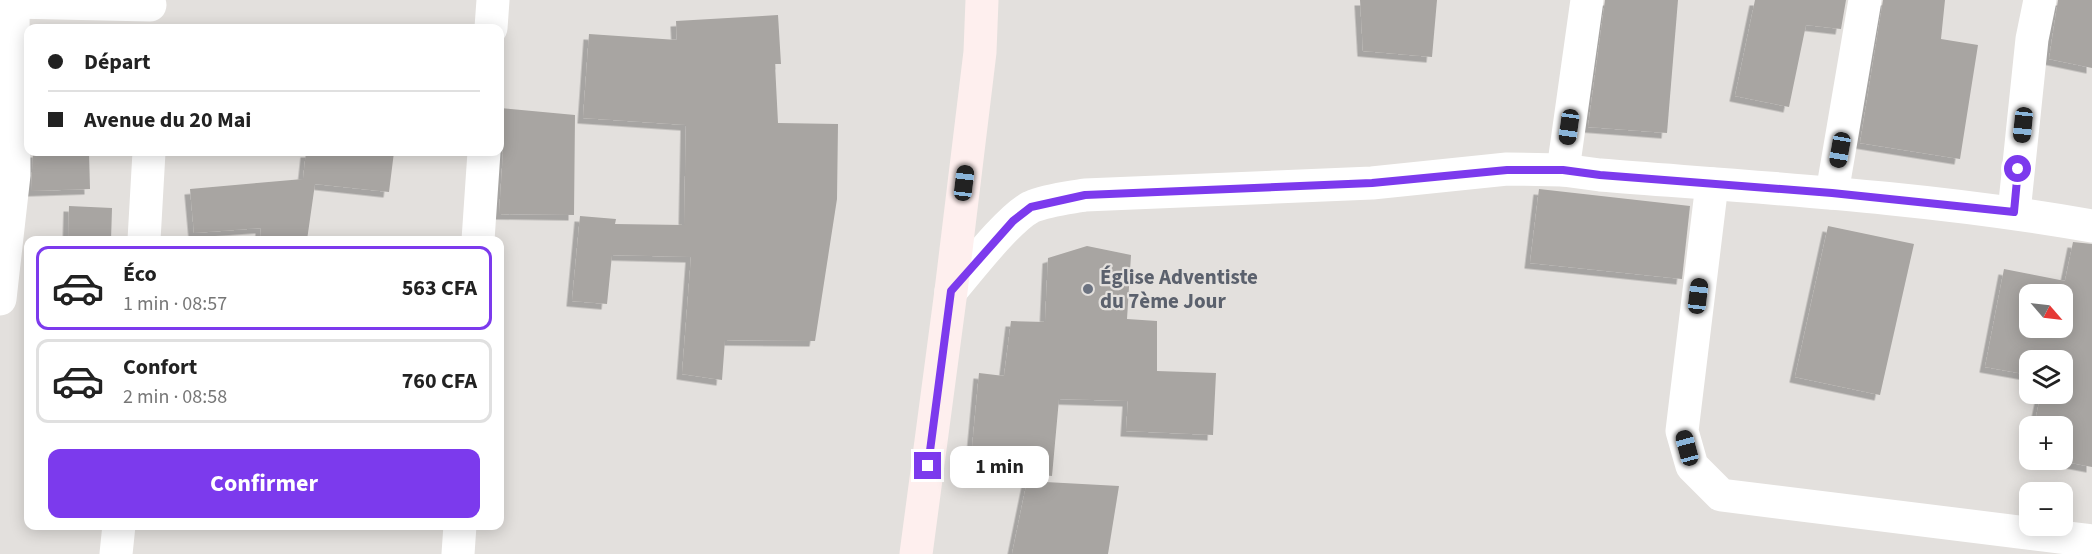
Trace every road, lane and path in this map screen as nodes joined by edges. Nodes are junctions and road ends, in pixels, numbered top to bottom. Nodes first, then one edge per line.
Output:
1 (493, 0) edge
2 (982, 0) edge
3 (1587, 0) edge
4 (1865, 0) edge
5 (2040, 0) edge
6 (13, 1) edge
7 (150, 11) edge
8 (491, 24) edge
9 (149, 156) edge
10 (483, 156) edge
11 (1563, 170) junction
12 (1712, 184) junction
13 (1832, 193) junction
14 (2014, 212) junction
15 (2092, 226) edge
16 (144, 236) edge
17 (478, 236) edge
18 (951, 291) junction
19 (0, 299) edge
20 (118, 530) edge
21 (460, 530) edge
22 (2092, 541) edge
23 (116, 554) edge
24 (458, 554) edge
25 (916, 554) edge

1 - 8 street
2 - 18 main road
3 - 11 street
4 - 13 street
5 - 14 street
6 - 7 street
6 - 19 street
9 - 16 street
10 - 17 street
11 - 12 street
11 - 18 street
12 - 13 street
12 - 22 street
13 - 14 street
14 - 15 street
18 - 25 main road
20 - 23 street
21 - 24 street

